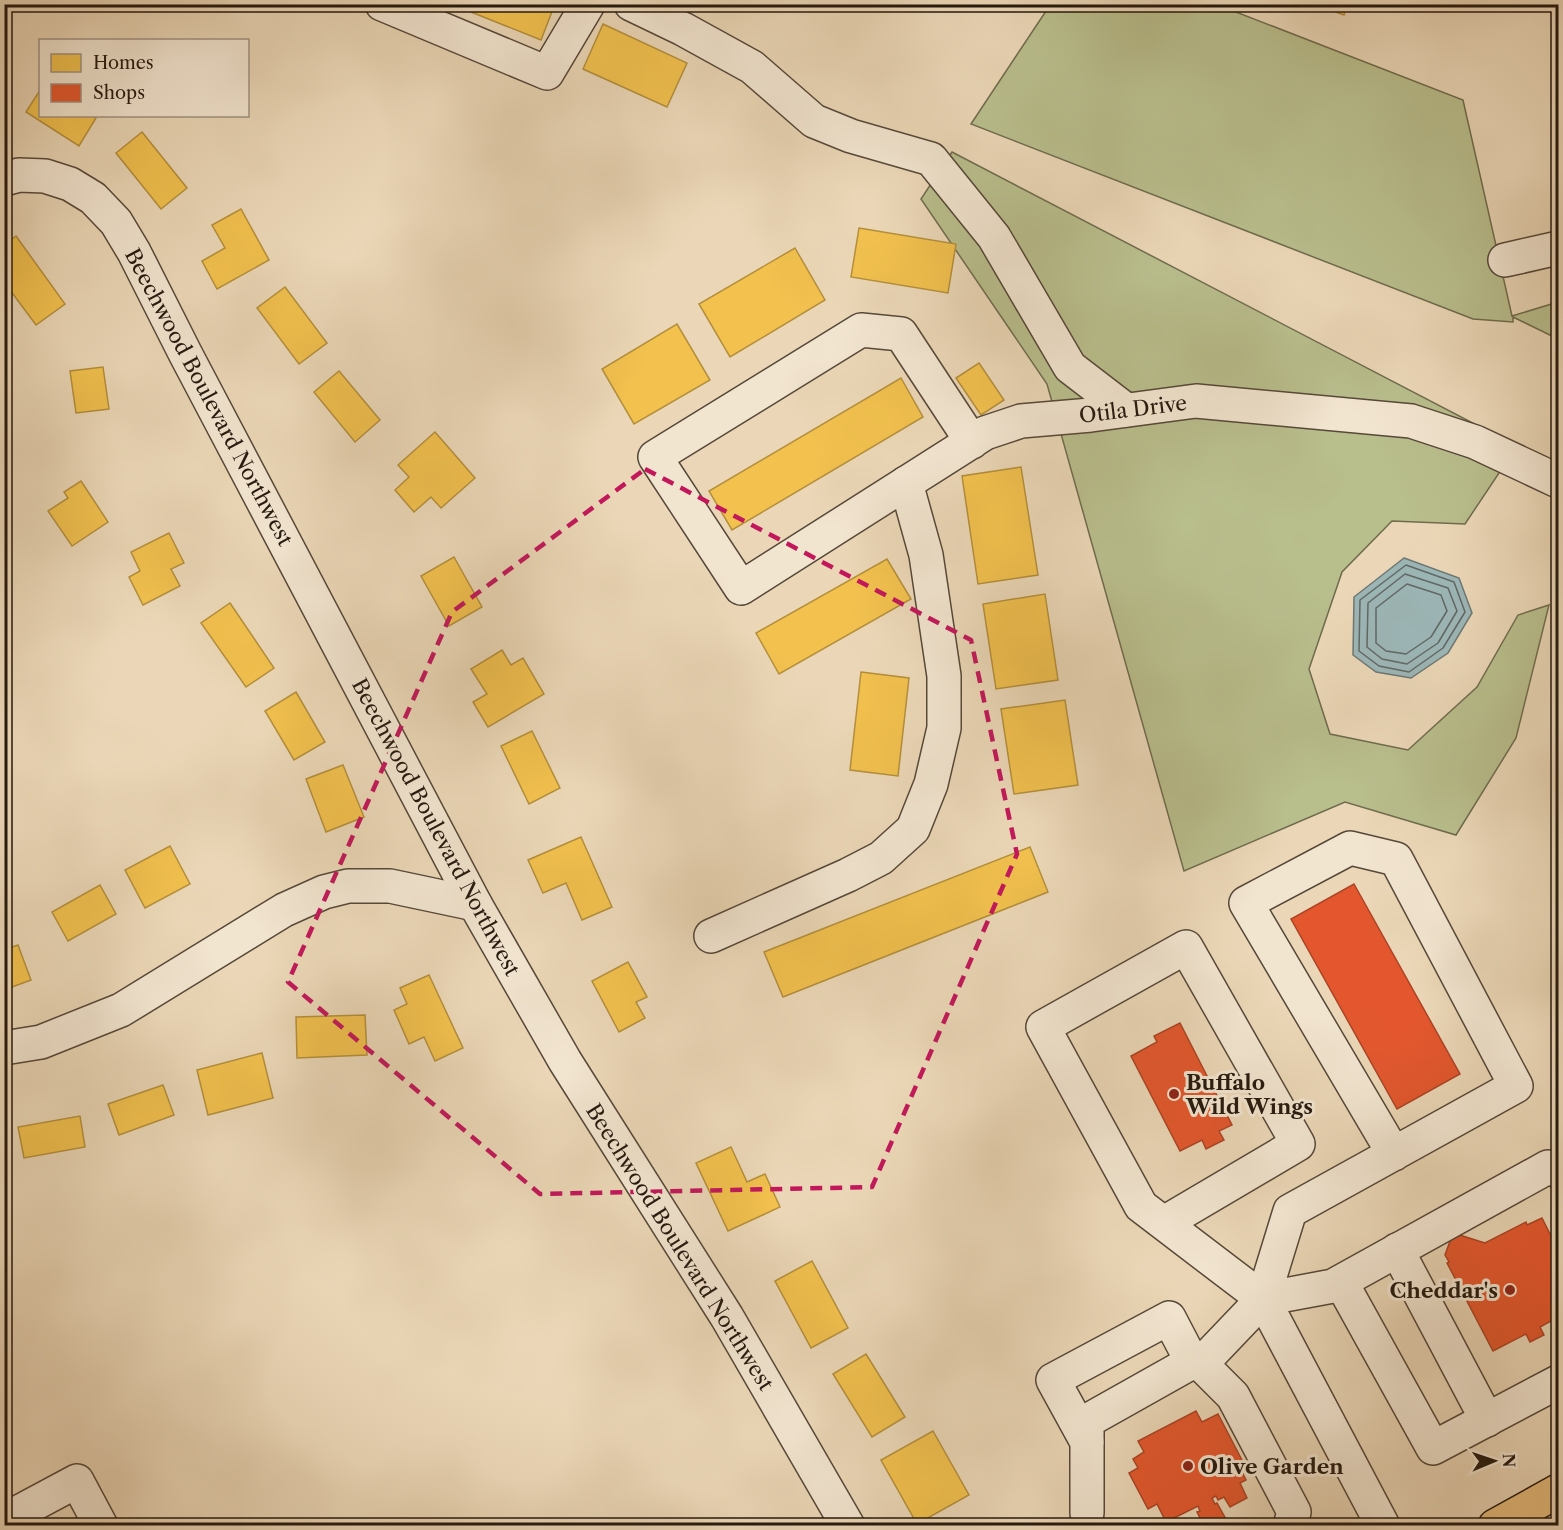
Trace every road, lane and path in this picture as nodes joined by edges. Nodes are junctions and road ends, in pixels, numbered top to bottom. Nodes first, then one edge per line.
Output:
1 (382, 4) edge
2 (588, 4) edge
3 (631, 4) edge
4 (4, 179) edge
5 (1558, 249) edge
6 (1505, 260) dead end
7 (1126, 410) junction
8 (972, 442) junction
9 (1558, 481) edge
10 (906, 483) junction
11 (475, 904) junction
12 (711, 936) dead end
13 (4, 1048) edge
14 (1394, 1154) junction
15 (1558, 1171) edge
16 (1164, 1223) junction
17 (1397, 1250) junction
18 (1341, 1281) junction
19 (1263, 1299) junction
20 (1196, 1363) junction
21 (1558, 1382) edge
22 (1487, 1420) junction
23 (1087, 1442) junction
24 (1360, 1482) junction
25 (1558, 1491) edge
26 (4, 1520) edge
27 (1087, 1521) edge
28 (101, 1526) edge
29 (848, 1526) edge
30 (1290, 1526) edge
31 (1356, 1526) edge
32 (1383, 1526) edge
33 (1495, 1526) edge

1 - 2 street
3 - 7 street
4 - 11 street, Beechwood Boulevard Northwest
5 - 6 street
7 - 8 street, Otila Drive
7 - 9 street, Otila Drive
8 - 10 street, Otila Drive
8 - 10 street, Otila Drive
10 - 12 street
11 - 13 street
11 - 29 street, Beechwood Boulevard Northwest
14 - 14 street
14 - 19 street
15 - 17 street
16 - 16 street
16 - 19 street
17 - 18 street
17 - 22 street
18 - 19 street
18 - 22 street
19 - 20 street
19 - 24 street
20 - 23 street
20 - 23 street
20 - 30 street
21 - 22 street
23 - 27 street
24 - 31 street
24 - 32 street
25 - 33 main road
26 - 28 street

